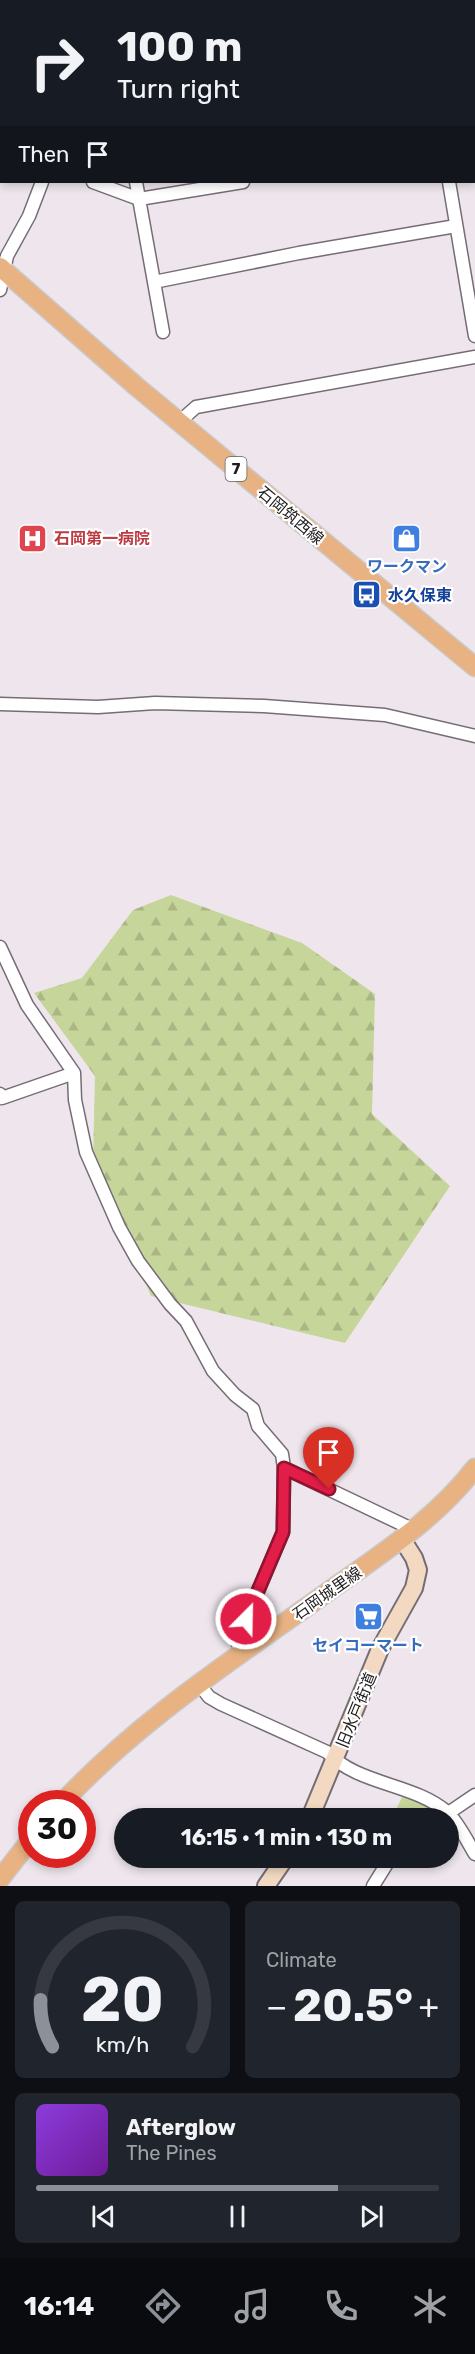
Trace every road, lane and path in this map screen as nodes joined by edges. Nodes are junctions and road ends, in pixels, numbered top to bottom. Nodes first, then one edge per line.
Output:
1 (42, 183) edge
2 (96, 183) edge
3 (136, 183) edge
4 (237, 183) edge
5 (449, 183) edge
6 (139, 200) junction
7 (456, 226) junction
8 (3, 270) edge
9 (154, 282) junction
10 (0, 290) edge
11 (163, 332) dead end
12 (475, 336) edge
13 (475, 357) edge
14 (179, 422) junction
15 (475, 667) edge
16 (0, 704) edge
17 (475, 736) edge
18 (0, 947) edge
19 (74, 1073) junction
20 (0, 1094) edge
21 (284, 1468) junction
22 (475, 1468) edge
23 (408, 1535) junction
24 (241, 1653) junction
25 (199, 1684) junction
26 (335, 1760) junction
27 (75, 1790) edge
28 (475, 1795) edge
29 (314, 1808) edge
30 (438, 1808) edge
31 (456, 1808) edge
32 (459, 1834) edge
33 (475, 1854) edge
34 (18, 1856) edge
35 (278, 1868) edge
36 (385, 1868) edge
37 (0, 1880) edge
38 (266, 1886) edge
39 (374, 1886) edge

1 - 8 street
2 - 6 street
3 - 6 street
4 - 6 street
5 - 7 street
6 - 9 street
7 - 9 street
7 - 12 street
8 - 10 street
8 - 14 main road, 石岡筑西線 / 7
9 - 11 street
13 - 14 street
14 - 15 main road, 石岡筑西線 / 7
16 - 17 street
18 - 19 street
19 - 20 street
19 - 21 street
21 - 23 street
21 - 24 street
22 - 23 main road, 石岡城里線
23 - 24 main road, 石岡城里線
23 - 26 street, 旧水戸街道
24 - 25 main road, 石岡城里線
25 - 26 street
25 - 27 main road, 石岡城里線
26 - 29 street, 旧水戸街道
26 - 30 street
28 - 31 street
32 - 33 street
34 - 37 main road
35 - 38 street
36 - 39 street

